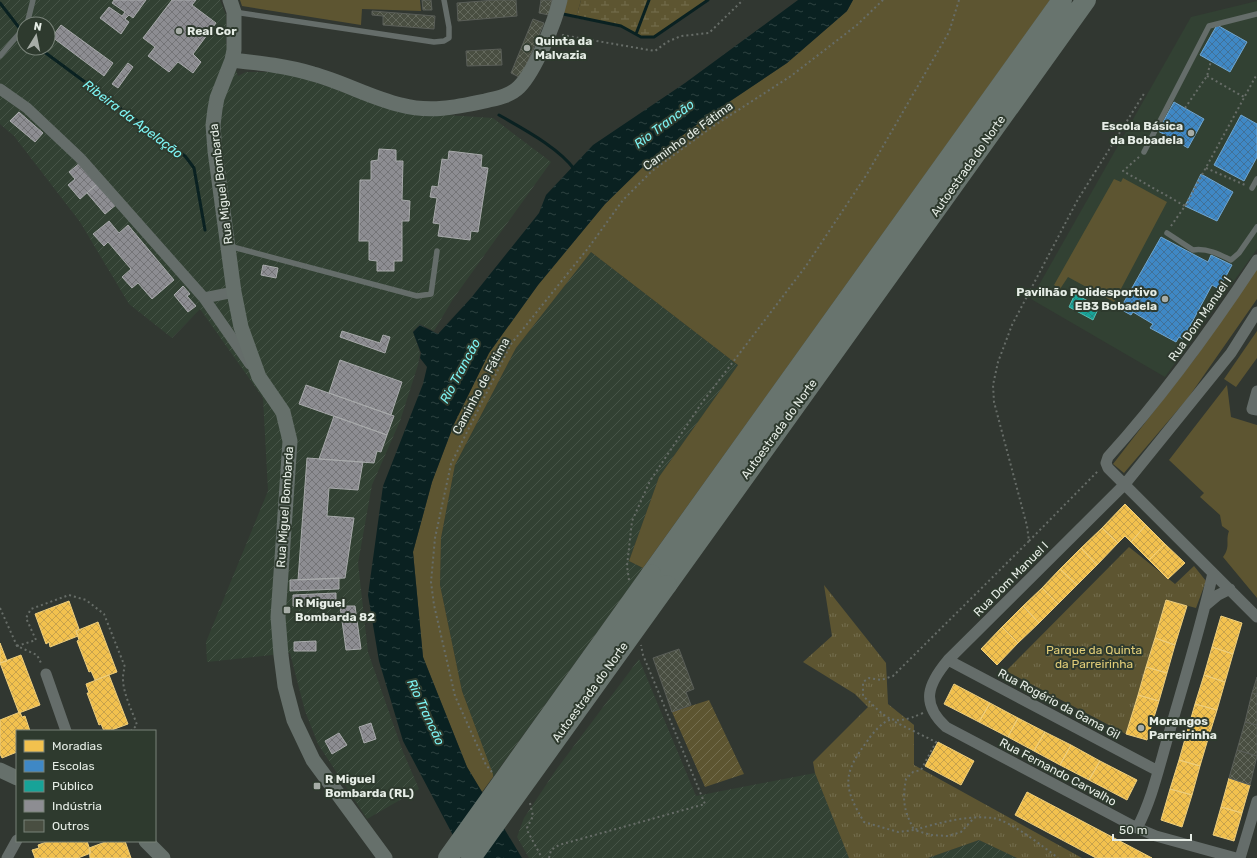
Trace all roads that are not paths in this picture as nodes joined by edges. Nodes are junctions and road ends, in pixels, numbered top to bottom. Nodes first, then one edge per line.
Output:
1 (33, 0) edge
2 (444, 0) edge
3 (560, 0) edge
4 (1062, 0) edge
5 (1086, 0) edge
6 (232, 6) edge
7 (1257, 14) edge
8 (29, 16) edge
9 (16, 39) edge
10 (0, 56) edge
11 (232, 60) junction
12 (0, 90) edge
13 (1144, 152) road end
14 (1257, 179) edge
15 (1252, 188) road end
16 (1257, 227) edge
17 (1167, 233) road end
18 (228, 246) junction
19 (437, 251) dead end
20 (1257, 260) edge
21 (234, 292) junction
22 (204, 298) junction
23 (1257, 312) edge
24 (260, 377) junction
25 (1257, 391) edge
26 (1257, 410) edge
27 (1125, 484) junction
28 (1213, 573) junction
29 (659, 579) junction
30 (1230, 589) junction
31 (1206, 605) junction
32 (1257, 617) edge
33 (948, 660) junction
34 (46, 674) road end
35 (930, 705) joint
36 (66, 730) edge
37 (0, 770) edge
38 (1158, 771) junction
39 (16, 778) edge
40 (1257, 801) edge
41 (1137, 828) junction
42 (16, 842) edge
43 (147, 842) edge
44 (7, 858) edge
45 (163, 858) edge
46 (385, 858) edge
47 (448, 858) edge
48 (471, 858) edge
49 (1236, 858) edge
50 (1240, 858) edge

1 - 8 lane
2 - 6 lane
3 - 11 main road
4 - 29 highway, Autoestrada do Norte
5 - 29 highway, Autoestrada do Norte
6 - 11 main road, Rua Miguel Bombarda
7 - 13 lane
9 - 10 lane
11 - 18 main road, Rua Miguel Bombarda
12 - 22 street
14 - 15 lane
16 - 17 lane
18 - 19 lane
18 - 21 main road, Rua Miguel Bombarda
20 - 27 street, Rua Dom Manuel I
21 - 22 street
21 - 24 main road, Rua Miguel Bombarda
22 - 24 street
23 - 27 street, Rua Dom Manuel I
24 - 46 main road, Rua Miguel Bombarda
25 - 26 street
27 - 28 street
27 - 33 street, Rua Dom Manuel I
28 - 30 street
28 - 31 street
29 - 47 highway, Autoestrada do Norte, bridge
29 - 48 highway, Autoestrada do Norte, bridge
30 - 31 street
30 - 32 street
31 - 38 street
33 - 35 street, Rua Dom Manuel I
33 - 38 street, Rua Rogério da Gama Gil
34 - 36 street
35 - 41 street, Rua Fernando Carvalho
37 - 39 main road
38 - 41 street
40 - 50 street
41 - 49 street, Rua Fernando Carvalho
42 - 44 street
43 - 45 main road

